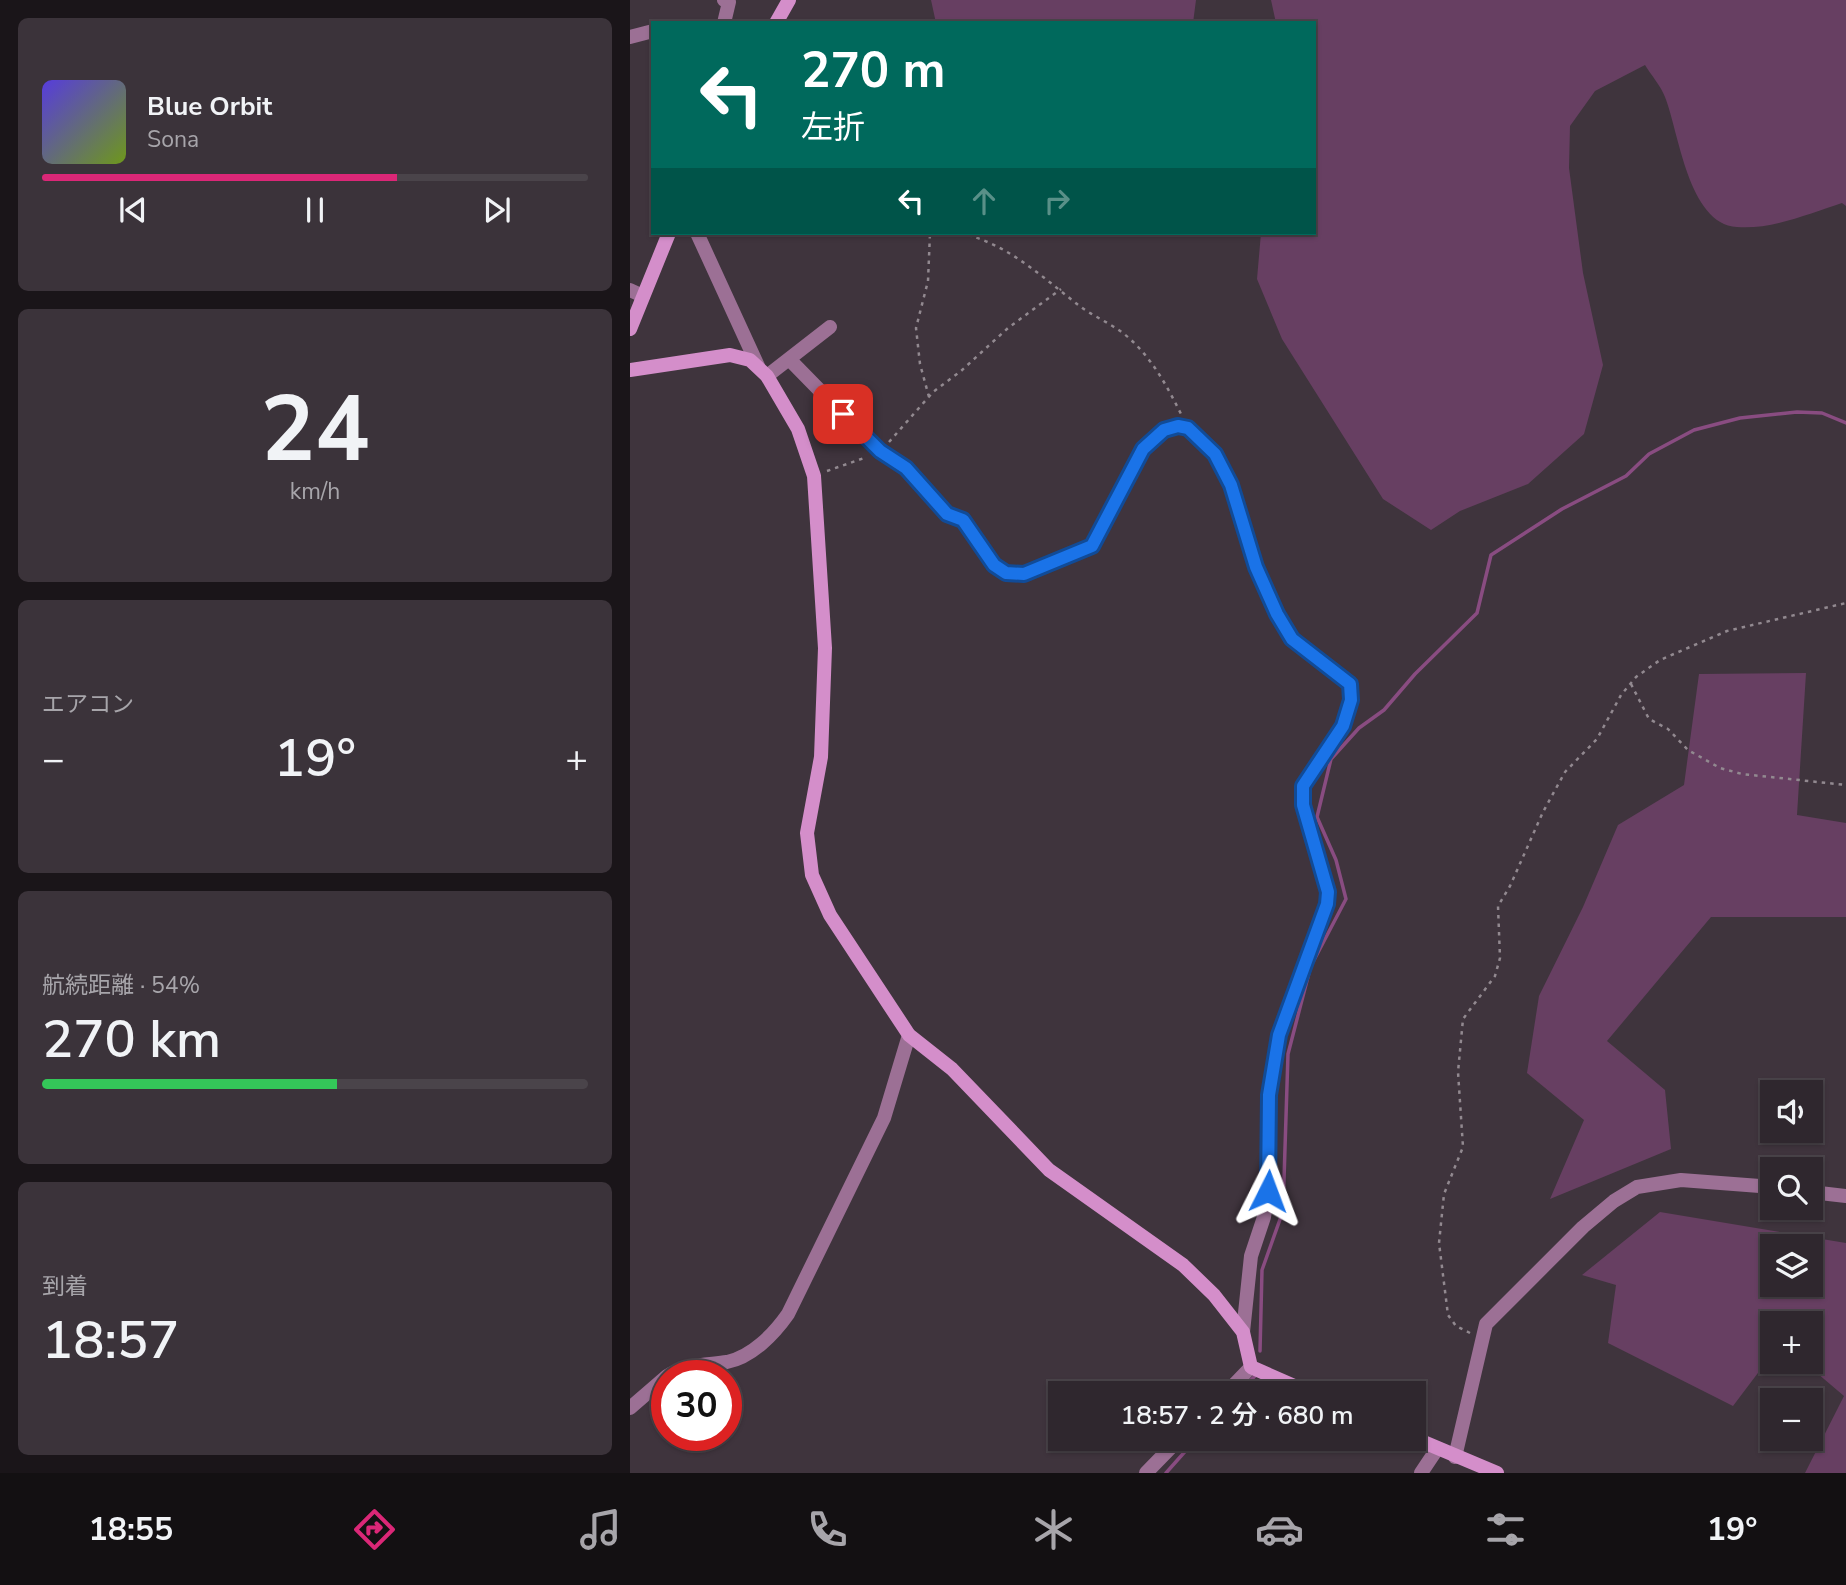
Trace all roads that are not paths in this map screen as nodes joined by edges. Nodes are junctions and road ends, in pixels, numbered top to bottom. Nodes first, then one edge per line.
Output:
1 (724, 0) edge
2 (789, 0) edge
3 (724, 21) edge
4 (777, 21) edge
5 (651, 32) edge
6 (630, 37) edge
7 (668, 235) edge
8 (697, 235) edge
9 (637, 293) edge
10 (830, 327) dead end
11 (630, 329) edge
12 (789, 359) junction
13 (630, 370) edge
14 (762, 371) junction
15 (909, 1035) junction
16 (1760, 1186) edge
17 (1823, 1193) edge
18 (1846, 1196) edge
19 (1242, 1332) junction
20 (733, 1360) edge
21 (1251, 1367) junction
22 (1238, 1381) edge
23 (1283, 1381) edge
24 (651, 1390) edge
25 (630, 1408) edge
26 (1426, 1443) edge
27 (1437, 1448) junction
28 (1167, 1451) edge
29 (1455, 1457) junction
30 (1146, 1473) edge
31 (1421, 1473) edge
32 (1497, 1473) edge

1 - 3 street
2 - 4 street
5 - 6 street
7 - 9 street
8 - 14 street
9 - 11 street
10 - 12 street
12 - 14 street
12 - 19 street
13 - 14 street
14 - 15 street
15 - 19 street
15 - 20 street
16 - 29 street
17 - 18 street
19 - 21 street
21 - 22 street
21 - 23 street
24 - 25 street
26 - 27 street
27 - 29 street
27 - 31 street
28 - 30 street
29 - 32 street

